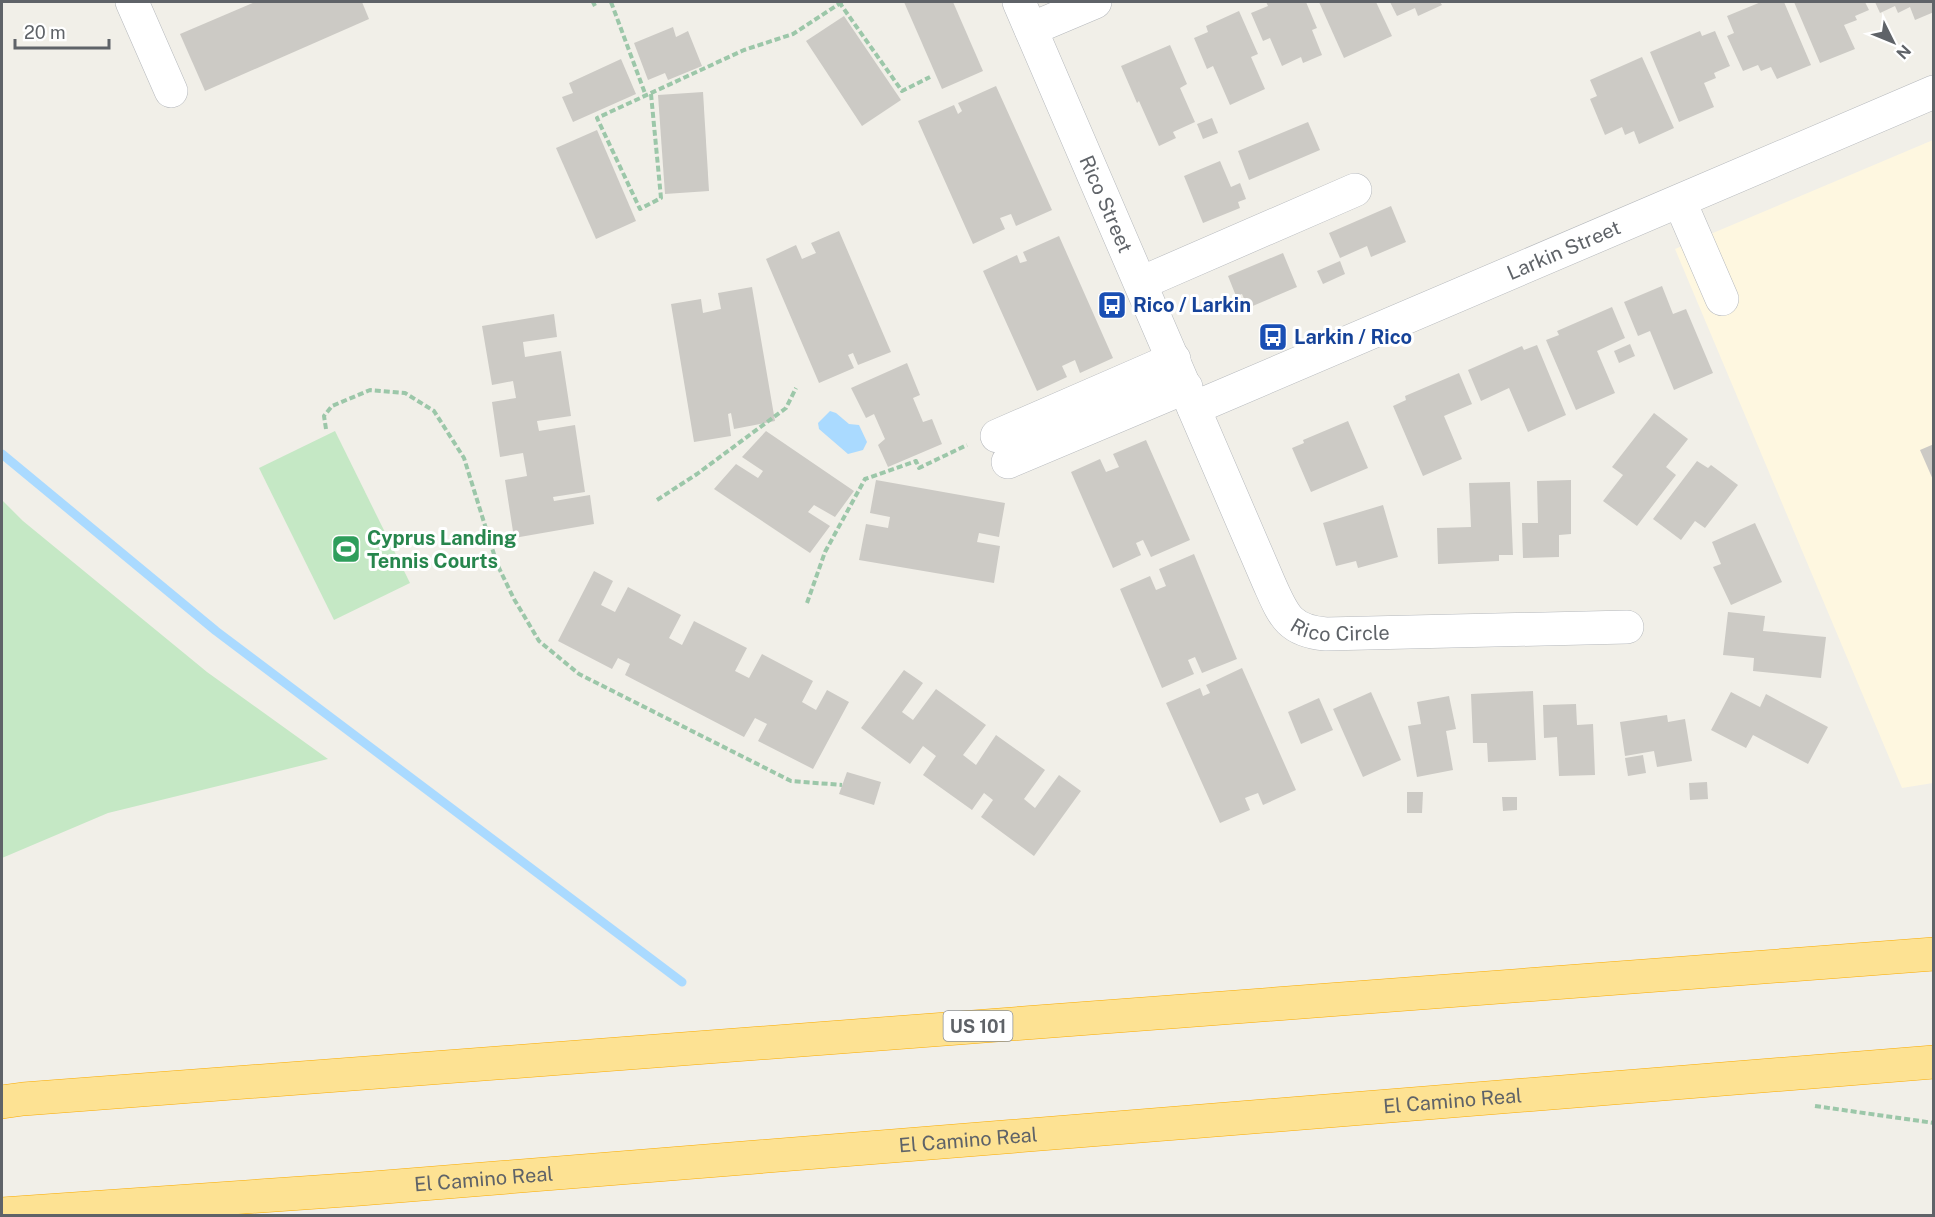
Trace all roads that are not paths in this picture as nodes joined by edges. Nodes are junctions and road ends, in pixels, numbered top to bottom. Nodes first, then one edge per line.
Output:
1 (132, 2) edge
2 (1095, 2) edge
3 (1025, 15) edge
4 (171, 91) dead end
5 (1934, 92) edge
6 (1355, 190) dead end
7 (1680, 202) junction
8 (1141, 283) junction
9 (1722, 299) dead end
10 (1185, 385) junction
11 (993, 446) road end
12 (1627, 627) dead end
13 (1934, 954) edge
14 (1934, 1062) edge
15 (9, 1100) edge
16 (360, 1190) junction
17 (2, 1214) edge
18 (236, 1215) edge

1 - 4 street
2 - 3 street
3 - 8 street, Rico Street
5 - 7 street, Larkin Street
6 - 8 street
7 - 9 street
7 - 10 street, Larkin Street
8 - 10 street, Rico Street
10 - 11 street, Larkin Street
10 - 12 street, Rico Circle
13 - 15 highway, US 101
14 - 16 highway, El Camino Real
16 - 17 highway, El Camino Real
16 - 18 highway

